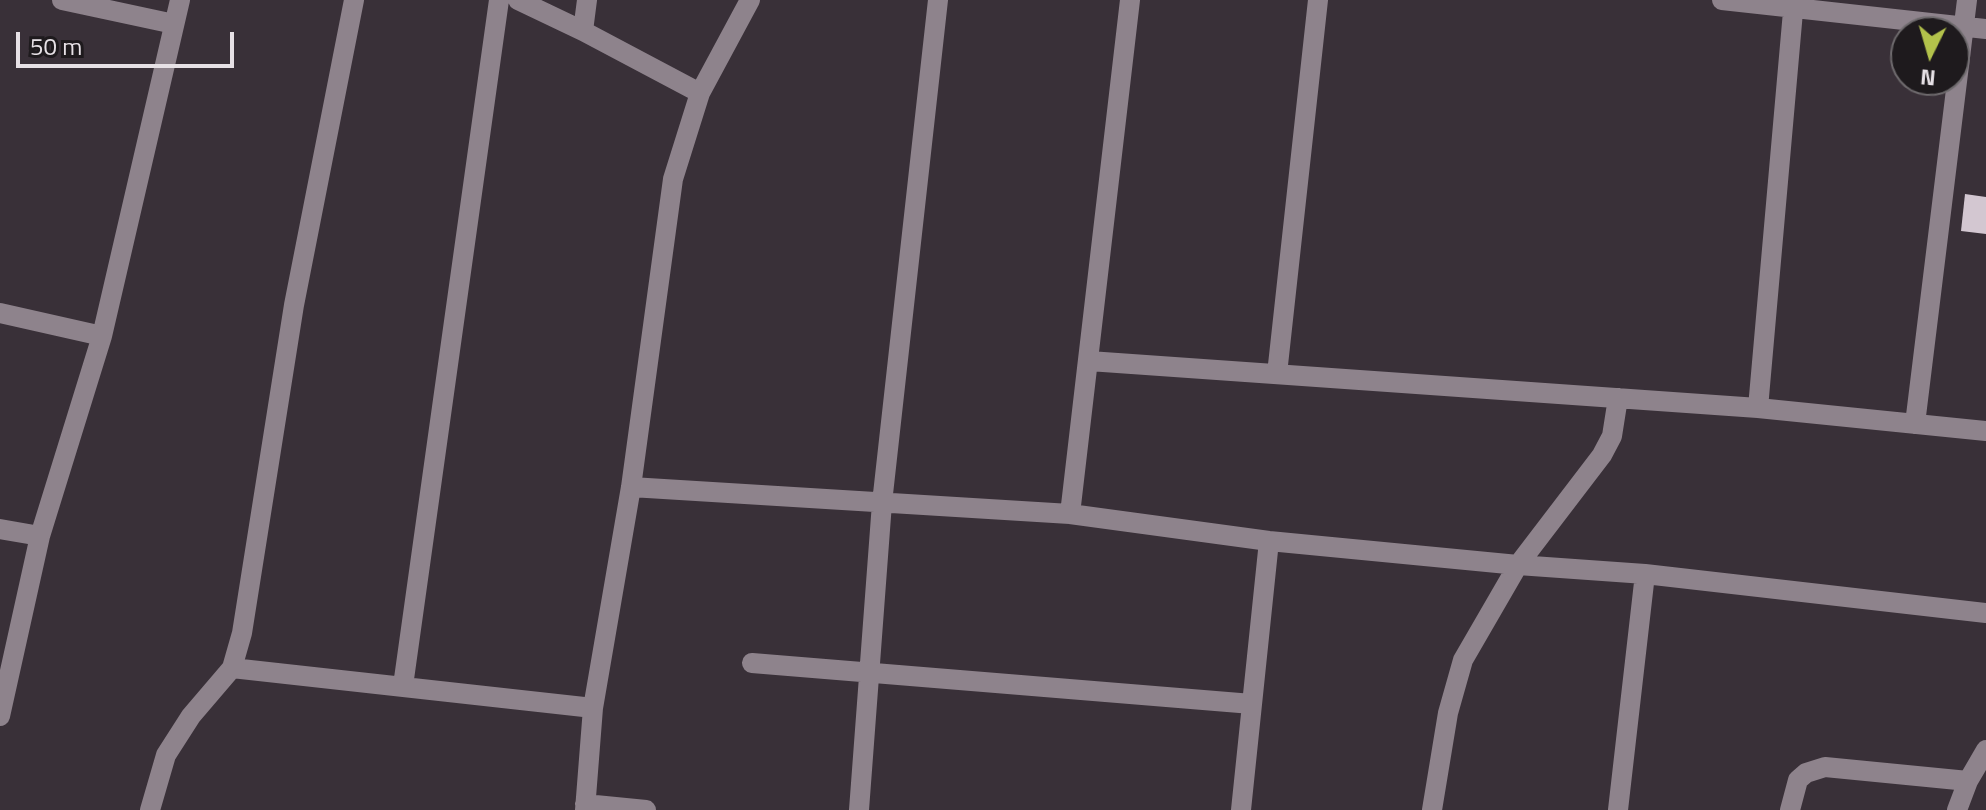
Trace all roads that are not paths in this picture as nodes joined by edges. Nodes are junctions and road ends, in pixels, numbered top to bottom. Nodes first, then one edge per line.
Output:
1 (62, 0) edge
2 (180, 0) edge
3 (354, 0) edge
4 (499, 0) edge
5 (518, 0) edge
6 (587, 0) edge
7 (750, 0) edge
8 (938, 0) edge
9 (1130, 0) edge
10 (1318, 0) edge
11 (1722, 0) edge
12 (1794, 5) edge
13 (1890, 17) edge
14 (174, 24) junction
15 (583, 31) junction
16 (700, 93) junction
17 (1955, 96) edge
18 (0, 313) edge
19 (102, 336) junction
20 (1089, 361) junction
21 (1277, 374) junction
22 (1618, 398) junction
23 (1758, 408) junction
24 (1915, 424) junction
25 (1986, 431) edge
26 (631, 487) junction
27 (882, 503) junction
28 (1070, 514) junction
29 (0, 529) edge
30 (40, 536) junction
31 (1269, 541) junction
32 (1518, 565) junction
33 (1645, 574) junction
34 (1986, 613) edge
35 (752, 663) dead end
36 (232, 668) junction
37 (870, 673) junction
38 (403, 686) junction
39 (1252, 704) junction
40 (593, 708) junction
41 (0, 716) edge
42 (1986, 750) edge
43 (1968, 781) junction
44 (585, 807) edge
45 (150, 810) edge
46 (646, 810) edge
47 (859, 810) edge
48 (1241, 810) edge
49 (1432, 810) edge
50 (1618, 810) edge
51 (1790, 810) edge
52 (1957, 810) edge

1 - 14 street
2 - 14 street
3 - 36 street
4 - 38 street
5 - 15 street
6 - 15 street
7 - 16 street
8 - 27 street
9 - 20 street
10 - 21 street
11 - 12 street
12 - 13 street
12 - 23 street
14 - 19 street
15 - 16 street
16 - 26 street
17 - 24 street
18 - 19 street
19 - 30 street
20 - 21 street
20 - 28 street
21 - 22 street
22 - 23 street
22 - 32 street
23 - 24 street
24 - 25 street
26 - 27 street
26 - 40 street
27 - 28 street
27 - 37 street
28 - 31 street
29 - 30 street
30 - 41 street
31 - 32 street
31 - 39 street
32 - 33 street
32 - 49 street
33 - 34 street
33 - 50 street
35 - 37 street
36 - 38 street
36 - 45 street
37 - 39 street
37 - 47 street
38 - 40 street
39 - 48 street
40 - 44 street
42 - 43 street
43 - 51 street
43 - 52 street
44 - 46 street

